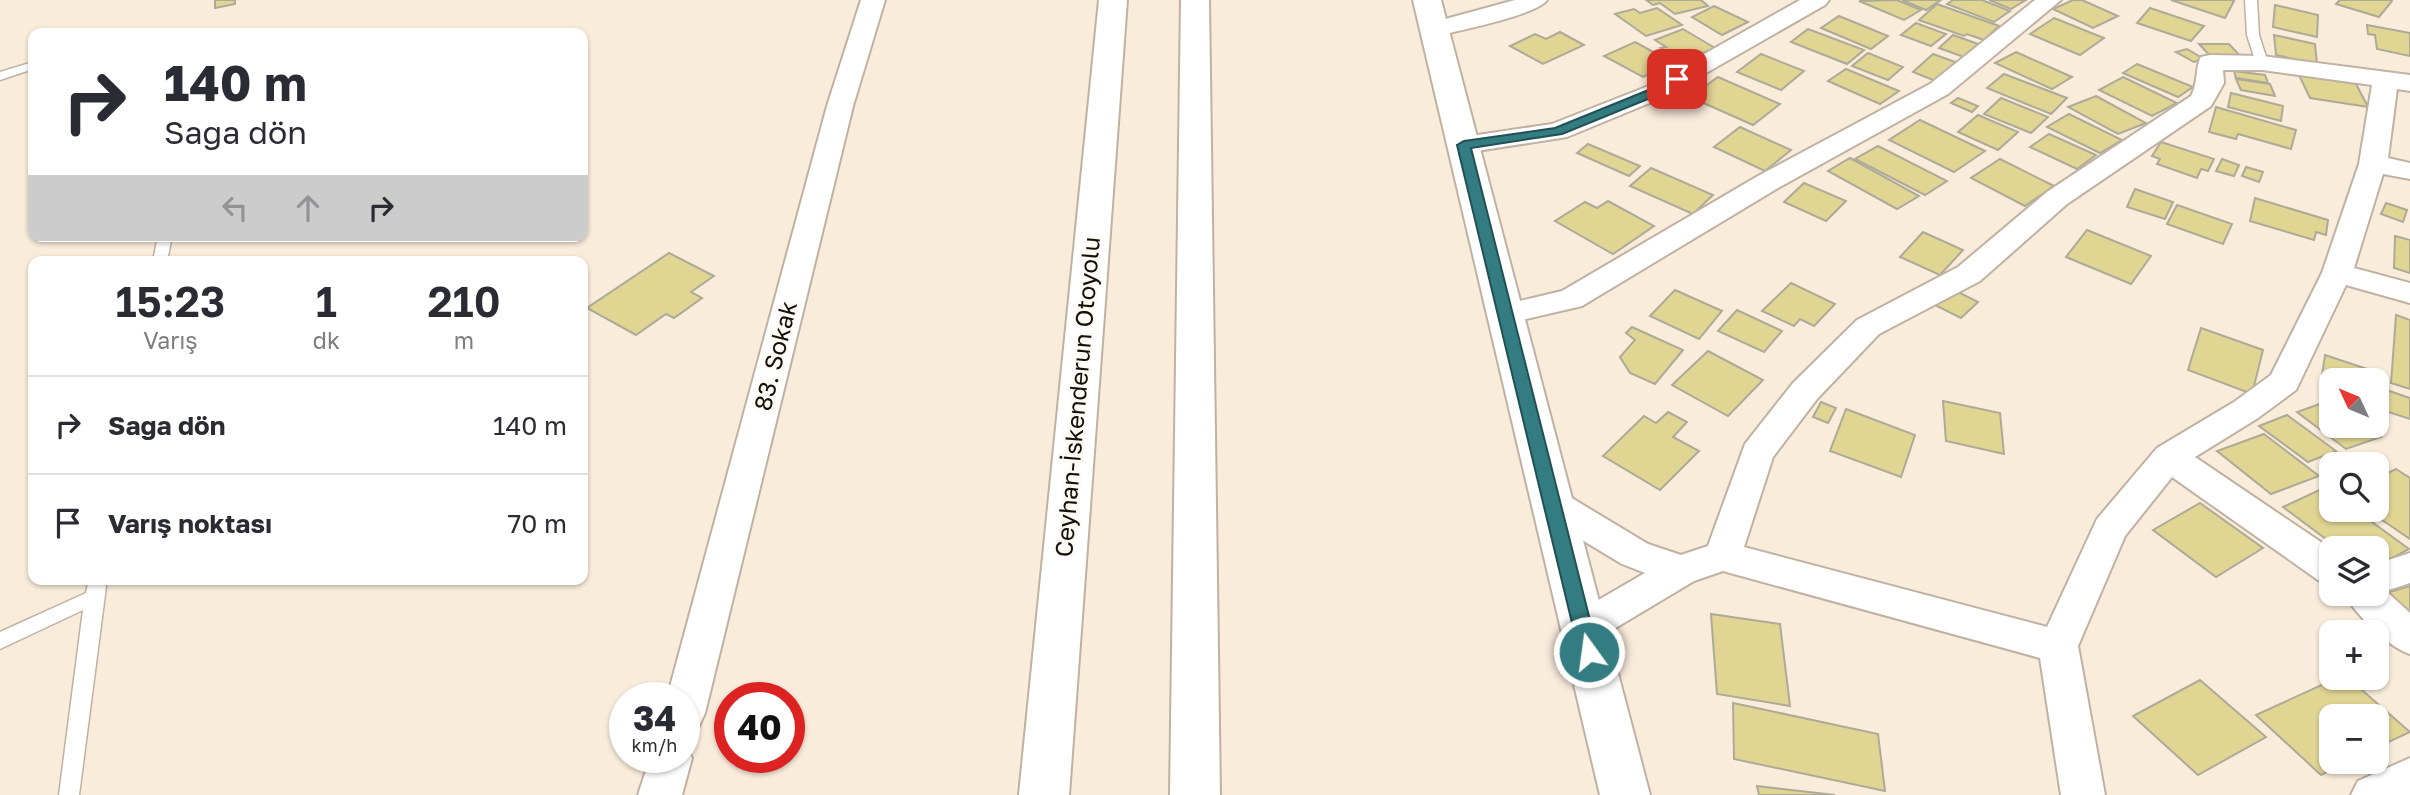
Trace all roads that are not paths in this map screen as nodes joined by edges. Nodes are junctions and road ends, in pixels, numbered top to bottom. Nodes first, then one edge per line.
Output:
1 (873, 0) edge
2 (1112, 0) edge
3 (1195, 0) edge
4 (1535, 0) edge
5 (1817, 0) edge
6 (2049, 0) edge
7 (2251, 0) edge
8 (1431, 15) edge
9 (2262, 63) junction
10 (28, 67) edge
11 (0, 76) edge
12 (2398, 81) edge
13 (1464, 145) junction
14 (2374, 164) junction
15 (2410, 171) edge
16 (2337, 273) junction
17 (2410, 293) edge
18 (1505, 314) junction
19 (2169, 457) junction
20 (1552, 504) junction
21 (1723, 556) junction
22 (2319, 561) edge
23 (2410, 568) edge
24 (1681, 570) junction
25 (2389, 575) edge
26 (96, 588) edge
27 (2377, 606) edge
28 (1583, 628) junction
29 (2410, 638) edge
30 (0, 640) edge
31 (2058, 646) junction
32 (692, 682) edge
33 (667, 773) edge
34 (2410, 777) edge
35 (69, 795) edge
36 (660, 795) edge
37 (1044, 795) edge
38 (1195, 795) edge
39 (1625, 795) edge
40 (2083, 795) edge
41 (2373, 795) edge

1 - 32 street, 83. Sokak
2 - 37 main road, Ceyhan-İskenderun Otoyolu
3 - 38 main road
4 - 8 street
5 - 13 street
6 - 18 street
7 - 9 lane
8 - 13 main road
9 - 12 street
9 - 21 street
10 - 11 lane
12 - 14 street
13 - 18 main road
14 - 15 street
14 - 16 street
16 - 17 street
16 - 19 street
18 - 20 main road
19 - 22 street
19 - 31 street
20 - 24 street
20 - 28 main road
21 - 24 street
21 - 31 street
23 - 25 street
24 - 28 street
26 - 30 lane
26 - 35 lane
27 - 29 street
28 - 39 main road
31 - 40 street
33 - 36 street
34 - 41 street

